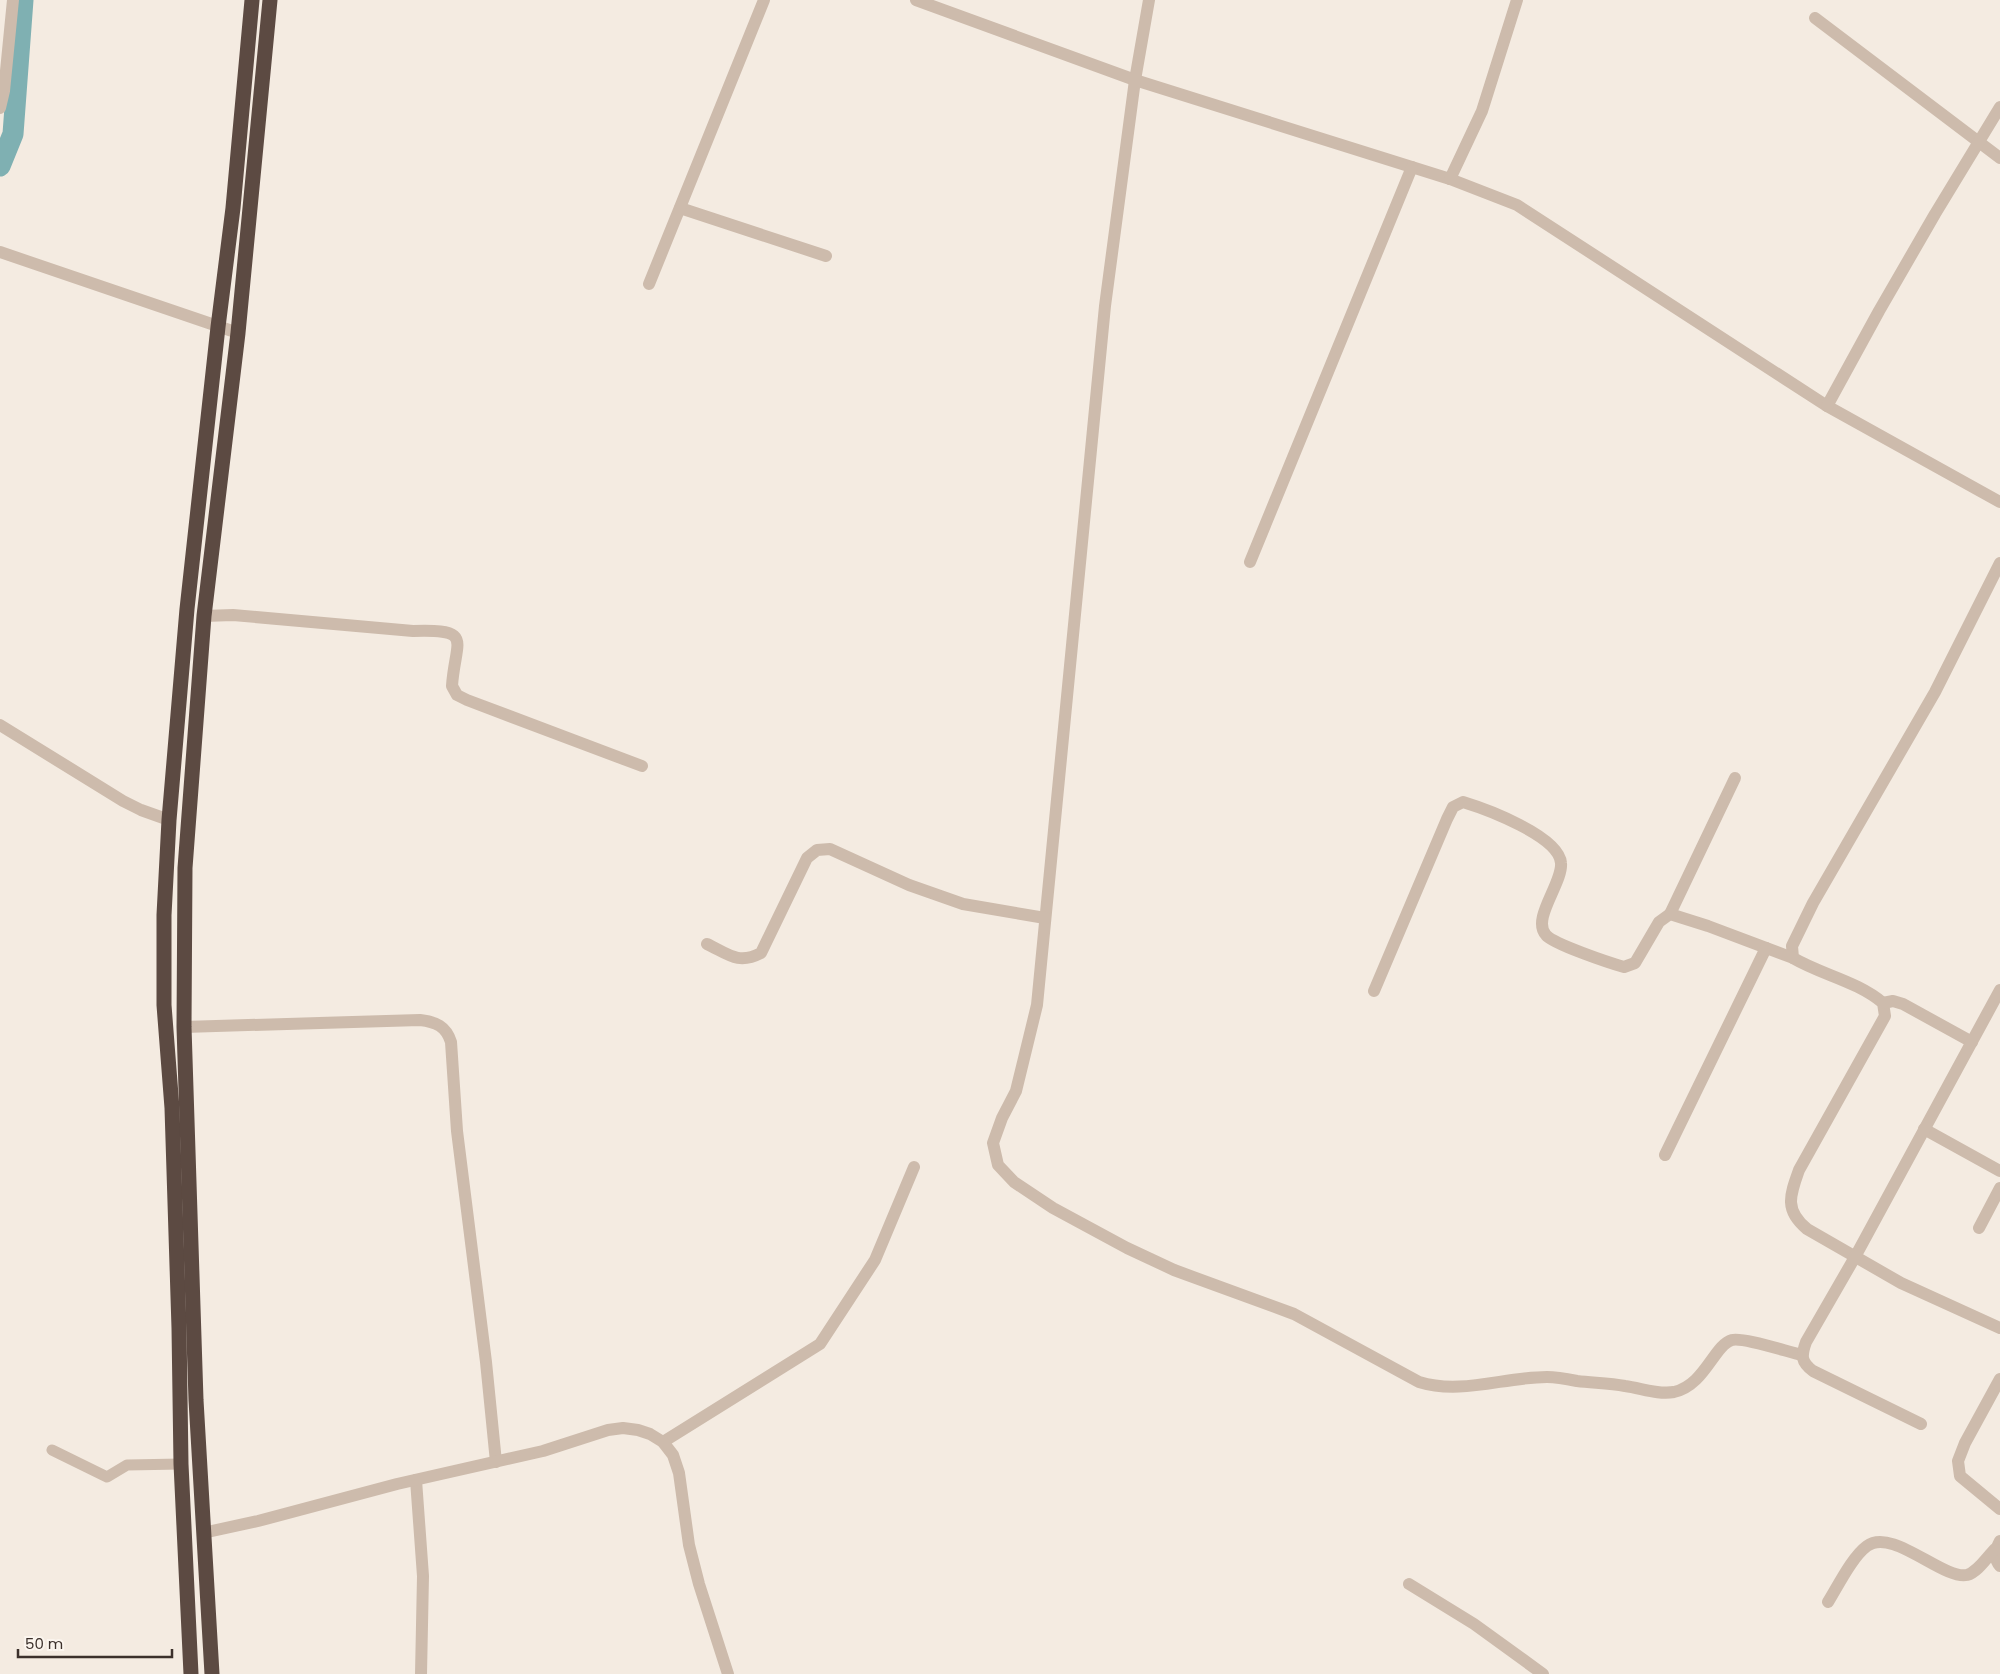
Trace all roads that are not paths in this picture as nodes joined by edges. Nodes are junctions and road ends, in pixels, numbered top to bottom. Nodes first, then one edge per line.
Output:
1 (13, 0) edge
2 (252, 0) edge
3 (270, 0) edge
4 (764, 0) edge
5 (916, 0) edge
6 (1149, 0) edge
7 (1517, 0) edge
8 (1815, 18) dead end
9 (1135, 80) junction
10 (0, 108) edge
11 (2000, 108) edge
12 (1980, 143) junction
13 (2000, 158) edge
14 (1412, 167) junction
15 (1450, 179) junction
16 (680, 208) junction
17 (0, 252) edge
18 (826, 256) dead end
19 (650, 284) dead end
20 (218, 327) junction
21 (238, 333) junction
22 (1827, 406) junction
23 (2000, 502) edge
24 (1250, 562) dead end
25 (2000, 563) edge
26 (204, 616) junction
27 (0, 725) edge
28 (642, 766) dead end
29 (1735, 778) dead end
30 (169, 820) junction
31 (1670, 914) junction
32 (1045, 918) junction
33 (707, 944) dead end
34 (1766, 948) junction
35 (1793, 958) junction
36 (2000, 990) edge
37 (1374, 991) dead end
38 (1883, 1003) junction
39 (184, 1027) junction
40 (1972, 1042) junction
41 (1924, 1129) junction
42 (1666, 1155) dead end
43 (914, 1167) dead end
44 (2000, 1171) edge
45 (2000, 1188) edge
46 (1979, 1228) dead end
47 (1855, 1257) junction
48 (2000, 1328) edge
49 (1802, 1355) junction
50 (2000, 1379) edge
51 (1920, 1424) dead end
52 (663, 1442) junction
53 (52, 1450) dead end
54 (496, 1462) junction
55 (181, 1464) junction
56 (416, 1480) junction
57 (2000, 1509) edge
58 (203, 1533) junction
59 (1998, 1545) edge
60 (2000, 1566) edge
61 (1409, 1584) dead end
62 (1828, 1602) dead end
63 (191, 1674) edge
64 (212, 1674) edge
65 (421, 1674) edge
66 (728, 1674) edge
67 (1543, 1674) edge

1 - 10 street
2 - 20 highway
3 - 21 highway
4 - 16 street
5 - 9 street
6 - 9 street
7 - 15 street
8 - 12 street
9 - 14 street
9 - 32 street
11 - 12 street
12 - 13 street
12 - 22 street
14 - 15 street
14 - 24 street
15 - 22 street
16 - 18 street
16 - 19 street
17 - 20 street
20 - 21 street
20 - 30 highway
21 - 26 highway
22 - 23 street
25 - 35 street
26 - 28 street
26 - 39 highway
27 - 30 street
29 - 31 street
30 - 55 highway
31 - 34 street
31 - 37 street
32 - 33 street
32 - 49 street
34 - 35 street
34 - 42 street
35 - 38 street
36 - 40 street
38 - 40 street
38 - 47 street
39 - 54 street
39 - 58 highway
40 - 41 street
41 - 44 street
41 - 47 street
43 - 52 street
45 - 46 street
47 - 48 street
47 - 49 street
49 - 51 street
50 - 57 street
52 - 54 street
52 - 66 street
53 - 55 lane
54 - 56 street
55 - 63 highway
56 - 58 street
56 - 65 street
58 - 64 highway
59 - 60 street
59 - 62 street
61 - 67 street

